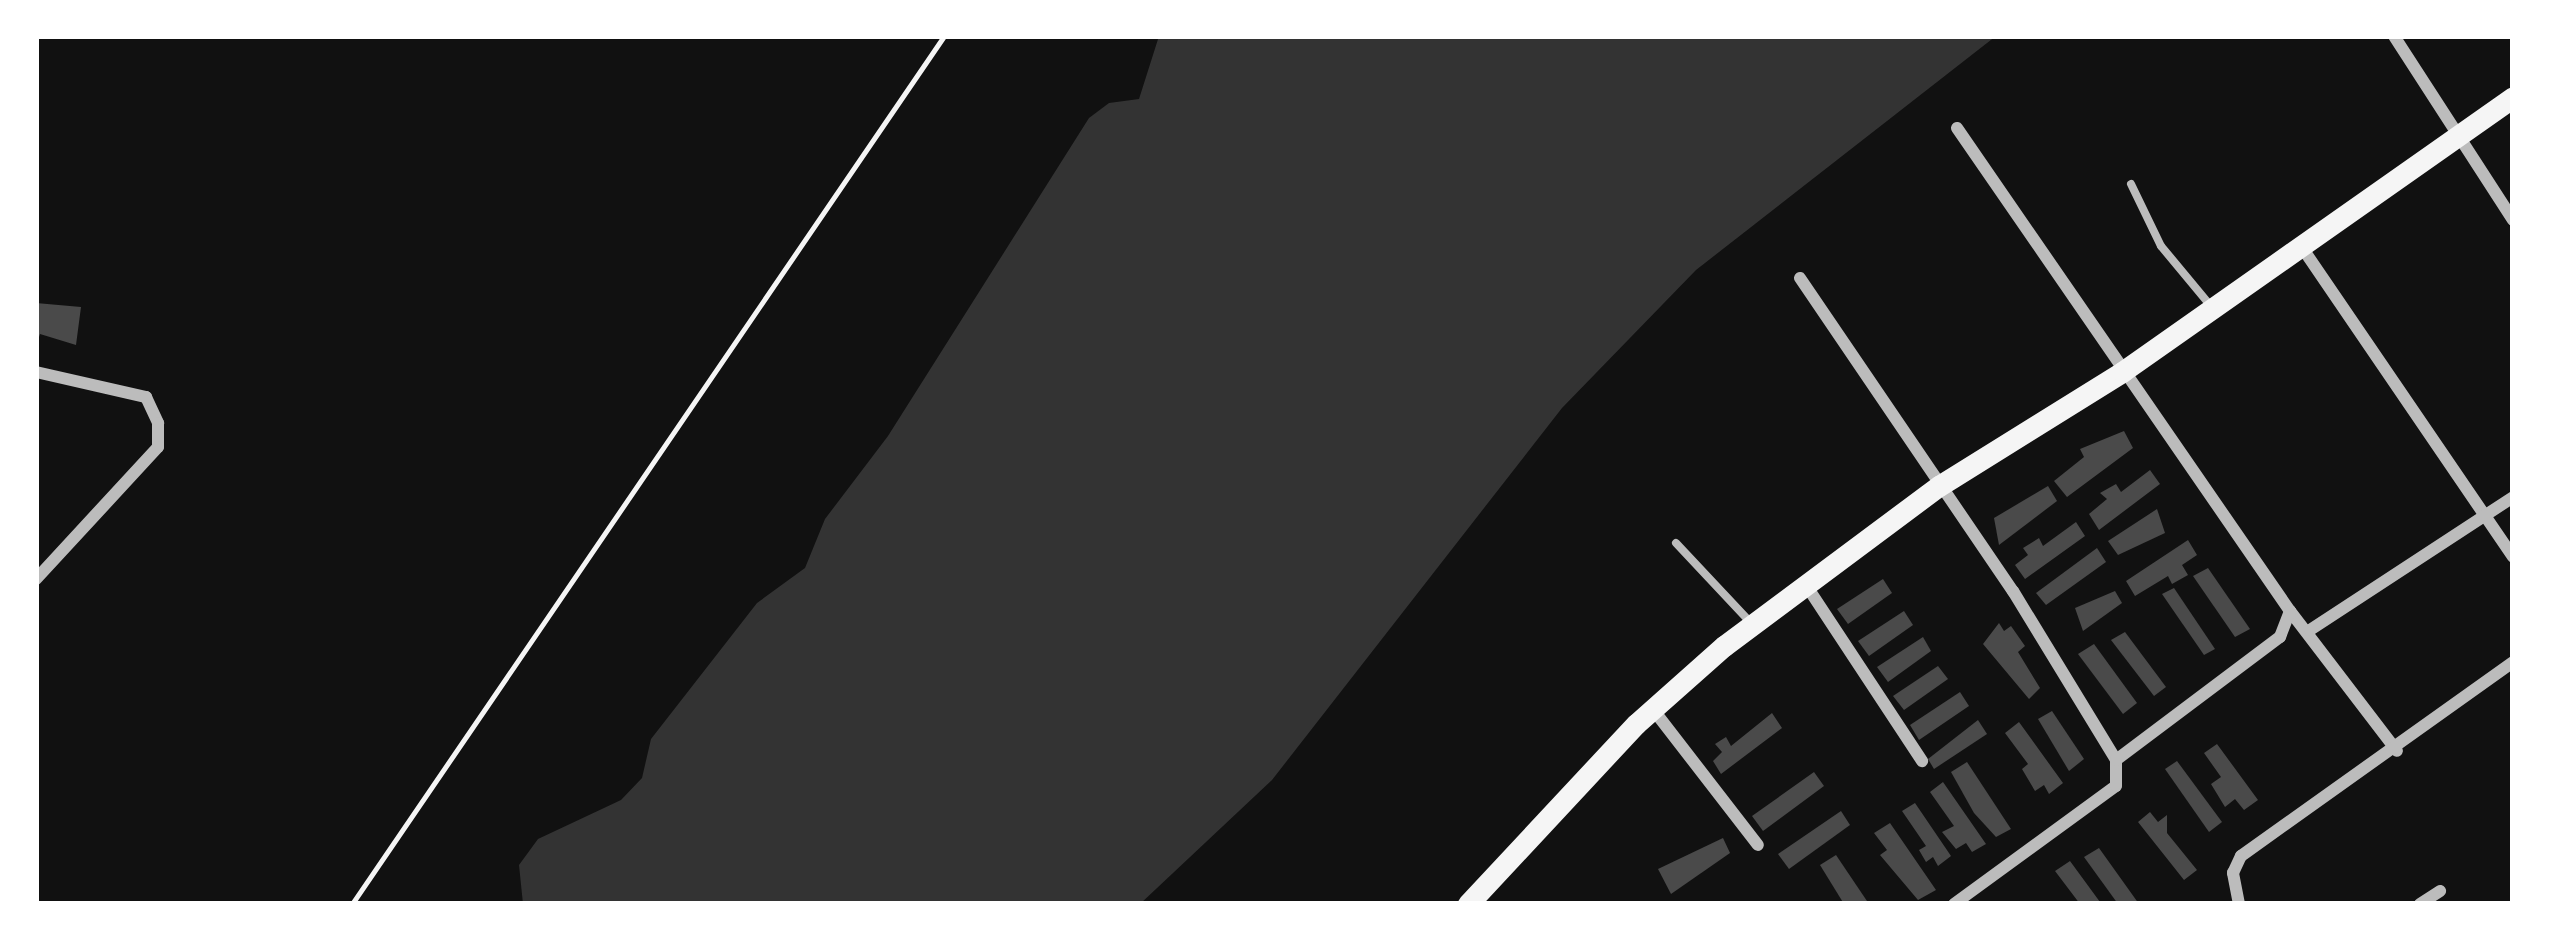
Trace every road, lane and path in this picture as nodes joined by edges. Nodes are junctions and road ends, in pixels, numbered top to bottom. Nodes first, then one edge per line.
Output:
1 (944, 36) edge
2 (2394, 36) edge
3 (2513, 97) edge
4 (1957, 128) dead end
5 (2456, 136) junction
6 (2131, 184) dead end
7 (2513, 220) edge
8 (2301, 246) junction
9 (1800, 278) dead end
10 (2211, 306) junction
11 (36, 372) edge
12 (2122, 372) junction
13 (1939, 486) junction
14 (2513, 497) edge
15 (2485, 516) junction
16 (1676, 543) dead end
17 (2513, 557) edge
18 (36, 579) edge
19 (1805, 584) junction
20 (2290, 611) junction
21 (1752, 624) junction
22 (2310, 631) junction
23 (2513, 662) edge
24 (1652, 708) junction
25 (2397, 751) junction
26 (1922, 760) dead end
27 (2116, 760) junction
28 (1759, 845) dead end
29 (2440, 890) dead end
30 (352, 904) edge
31 (1468, 904) edge
32 (1954, 904) edge
33 (2239, 904) edge
34 (2420, 904) edge

1 - 30 path
2 - 5 street
3 - 5 main road
4 - 12 street
5 - 7 street
5 - 8 main road
6 - 10 lane
8 - 10 main road
8 - 15 street
9 - 13 street
10 - 12 main road
11 - 18 street
12 - 13 main road
12 - 20 street
13 - 19 main road
13 - 27 street
14 - 15 street
15 - 17 street
15 - 22 street
16 - 21 lane
19 - 21 main road
19 - 26 street
20 - 22 street
20 - 27 street
21 - 24 main road
22 - 25 street
23 - 25 street
24 - 28 street
24 - 31 main road
25 - 33 street
27 - 32 street
29 - 34 street

